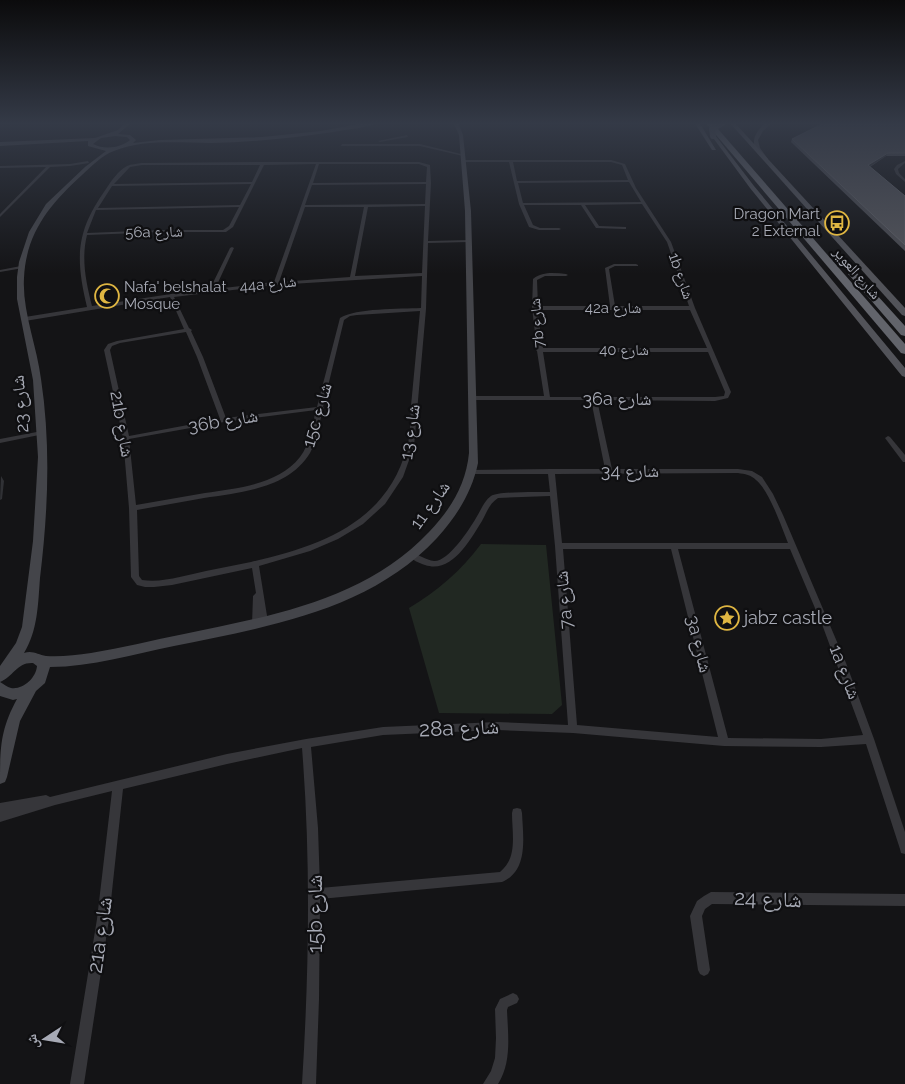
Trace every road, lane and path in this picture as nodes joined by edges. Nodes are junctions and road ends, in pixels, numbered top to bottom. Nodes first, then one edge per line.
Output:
1 (43, 173) edge
2 (76, 173) edge
3 (80, 173) edge
4 (123, 173) edge
5 (259, 173) edge
6 (315, 173) edge
7 (429, 173) edge
8 (464, 173) edge
9 (513, 173) edge
10 (627, 173) edge
11 (733, 173) edge
12 (742, 173) edge
13 (752, 173) edge
14 (764, 173) edge
15 (777, 173) edge
16 (630, 181) junction
17 (515, 182) junction
18 (68, 183) junction
19 (253, 183) junction
20 (429, 183) junction
21 (311, 184) junction
22 (111, 185) junction
23 (644, 203) junction
24 (522, 204) junction
25 (582, 204) junction
26 (428, 205) junction
27 (242, 206) junction
28 (303, 206) junction
29 (366, 206) junction
30 (95, 209) junction
31 (0, 216) edge
32 (624, 228) dead end
33 (559, 229) dead end
34 (815, 231) dead end
35 (84, 234) junction
36 (426, 242) junction
37 (469, 242) junction
38 (232, 248) dead end
39 (636, 265) dead end
40 (21, 268) junction
41 (847, 268) dead end
42 (0, 271) edge
43 (425, 274) junction
44 (566, 275) dead end
45 (352, 277) junction
46 (276, 283) junction
47 (833, 287) junction
48 (212, 290) junction
49 (171, 295) junction
50 (90, 308) junction
51 (535, 308) junction
52 (613, 308) junction
53 (692, 308) junction
54 (423, 309) junction
55 (903, 311) edge
56 (25, 321) junction
57 (189, 330) junction
58 (905, 333) edge
59 (539, 350) junction
60 (710, 350) junction
61 (905, 351) edge
62 (905, 374) edge
63 (726, 397) joint
64 (547, 398) junction
65 (473, 399) junction
66 (594, 399) junction
67 (321, 408) junction
68 (224, 420) junction
69 (42, 431) junction
70 (126, 438) junction
71 (888, 438) dead end
72 (0, 441) edge
73 (905, 460) edge
74 (472, 470) junction
75 (551, 471) junction
76 (609, 471) junction
77 (756, 475) joint
78 (554, 496) junction
79 (133, 508) junction
80 (559, 546) junction
81 (674, 546) junction
82 (793, 546) junction
83 (415, 553) junction
84 (255, 564) junction
85 (140, 583) joint
86 (260, 623) junction
87 (27, 636) junction
88 (38, 659) junction
89 (80, 660) junction
90 (2, 681) edge
91 (36, 683) junction
92 (13, 720) junction
93 (573, 729) junction
94 (869, 739) junction
95 (724, 742) junction
96 (306, 743) junction
97 (0, 777) edge
98 (118, 785) junction
99 (55, 800) junction
100 (0, 808) edge
101 (517, 812) dead end
102 (0, 817) edge
103 (905, 849) edge
104 (316, 894) junction
105 (905, 900) edge
106 (704, 970) dead end
107 (513, 999) dead end
108 (77, 1084) edge
109 (309, 1084) edge
110 (490, 1084) edge

1 - 31 street
2 - 18 street, شارع 23
3 - 18 street, شارع 23
4 - 22 street
5 - 19 street
6 - 21 street
7 - 20 street, شارع 13
8 - 37 street, شارع 11
9 - 17 street
10 - 16 street, 1b شارع
11 - 47 main road
12 - 47 main road, bridge
13 - 61 highway, شارع العوير
14 - 34 highway
15 - 55 main road
16 - 17 street
16 - 23 street, 1b شارع
17 - 24 street
18 - 40 street, شارع 23
19 - 22 street
19 - 27 street
20 - 21 street
20 - 26 street, شارع 13
21 - 28 street
22 - 30 street
23 - 25 street
23 - 53 street, 1b شارع
24 - 25 street
24 - 33 street
25 - 32 street
26 - 29 street
26 - 36 street, شارع 13
27 - 30 street
27 - 35 street, 56a شارع
28 - 29 street
28 - 46 street
29 - 45 street
30 - 35 street
35 - 50 street
36 - 37 street
36 - 43 street, شارع 13
37 - 65 street, شارع 11
38 - 48 street
39 - 52 street
40 - 42 street
40 - 56 street, شارع 23
41 - 58 highway, شارع العوير
43 - 45 street, 44a شارع
43 - 54 street, شارع 13
44 - 51 street, 7b شارع
45 - 46 street, 44a شارع
46 - 48 street, 44a شارع
47 - 62 main road
48 - 49 street, 44a شارع
49 - 50 street, 44a شارع
49 - 57 street
50 - 56 street, 44a شارع
51 - 52 street, 42a شارع
51 - 59 street, 7b شارع
52 - 53 street, 42a شارع
53 - 60 street, 1b شارع
54 - 67 street, 15c شارع
54 - 84 street, شارع 13
56 - 69 street, شارع 23
57 - 68 street
57 - 70 street, 21b شارع
59 - 60 street, شارع 40
59 - 64 street, 7b شارع
60 - 63 street, 1b شارع
63 - 66 street, 36a شارع
64 - 65 street, 36a شارع
64 - 66 street, 36a شارع
65 - 74 street, شارع 11
66 - 76 street
67 - 68 street, 36b شارع
67 - 79 street, 15c شارع
68 - 70 street, 36b شارع
69 - 72 street
69 - 87 street, شارع 23
70 - 79 street, 21b شارع
71 - 73 street
74 - 75 street, شارع 34
74 - 83 street, شارع 11
75 - 76 street, شارع 34
75 - 78 street, 7a شارع
76 - 77 street, شارع 34
77 - 82 street, 1a شارع
78 - 80 street, 7a شارع
78 - 83 street
79 - 85 street, 21b شارع
80 - 81 street
80 - 93 street, 7a شارع
81 - 82 street
81 - 95 street, 3a شارع
82 - 94 street, 1a شارع
83 - 86 street, شارع 11
84 - 85 street, شارع 13
84 - 86 street
86 - 89 street, شارع 11
87 - 88 street, شارع 23
87 - 90 street, شارع 23
88 - 89 street, شارع 11
88 - 90 street, شارع 11
88 - 91 street
89 - 91 street, شارع 11
90 - 91 street, شارع 11
90 - 92 street
91 - 92 street
92 - 97 street
93 - 95 street, 28a شارع
93 - 96 street, 28a شارع
94 - 95 street, 28a شارع
94 - 103 street, 1a شارع
96 - 98 street, 28a شارع
96 - 104 street, 15b شارع
98 - 99 street, 28a شارع
98 - 108 street, 21a شارع
99 - 100 street, 28a شارع
99 - 102 street, 28a شارع
101 - 104 street
104 - 109 street, 15b شارع
105 - 106 street, شارع 24
107 - 110 street

